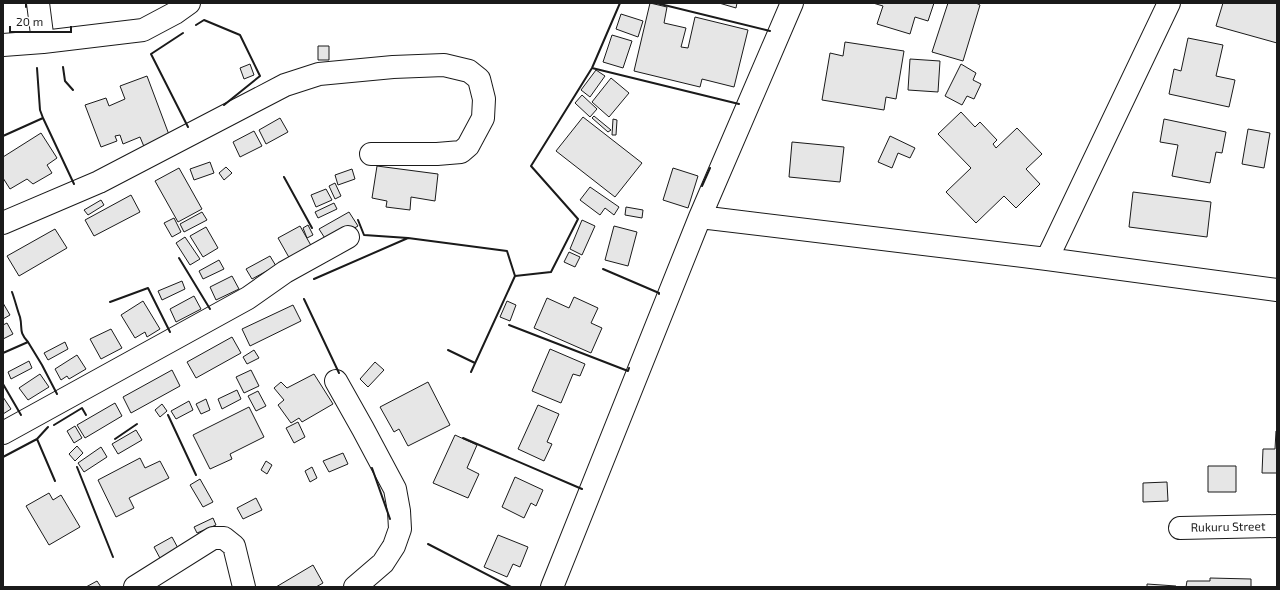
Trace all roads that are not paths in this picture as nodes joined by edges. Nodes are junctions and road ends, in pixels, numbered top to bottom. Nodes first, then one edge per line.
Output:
1 (38, 3) edge
2 (189, 3) edge
3 (792, 3) edge
4 (1169, 3) edge
5 (43, 42) junction
6 (3, 45) edge
7 (371, 154) dead end
8 (700, 217) junction
9 (3, 223) edge
10 (348, 237) dead end
11 (1047, 259) junction
12 (1277, 290) edge
13 (336, 381) dead end
14 (3, 433) edge
15 (1277, 526) edge
16 (1180, 528) dead end
17 (135, 587) edge
18 (244, 587) edge
19 (355, 587) edge
20 (552, 587) edge

1 - 5 street
2 - 5 street
3 - 8 street
4 - 11 street
5 - 6 street
7 - 9 street
8 - 11 street
8 - 20 street
10 - 14 street
11 - 12 street
13 - 19 street
15 - 16 street, Rukuru Street
17 - 18 street

